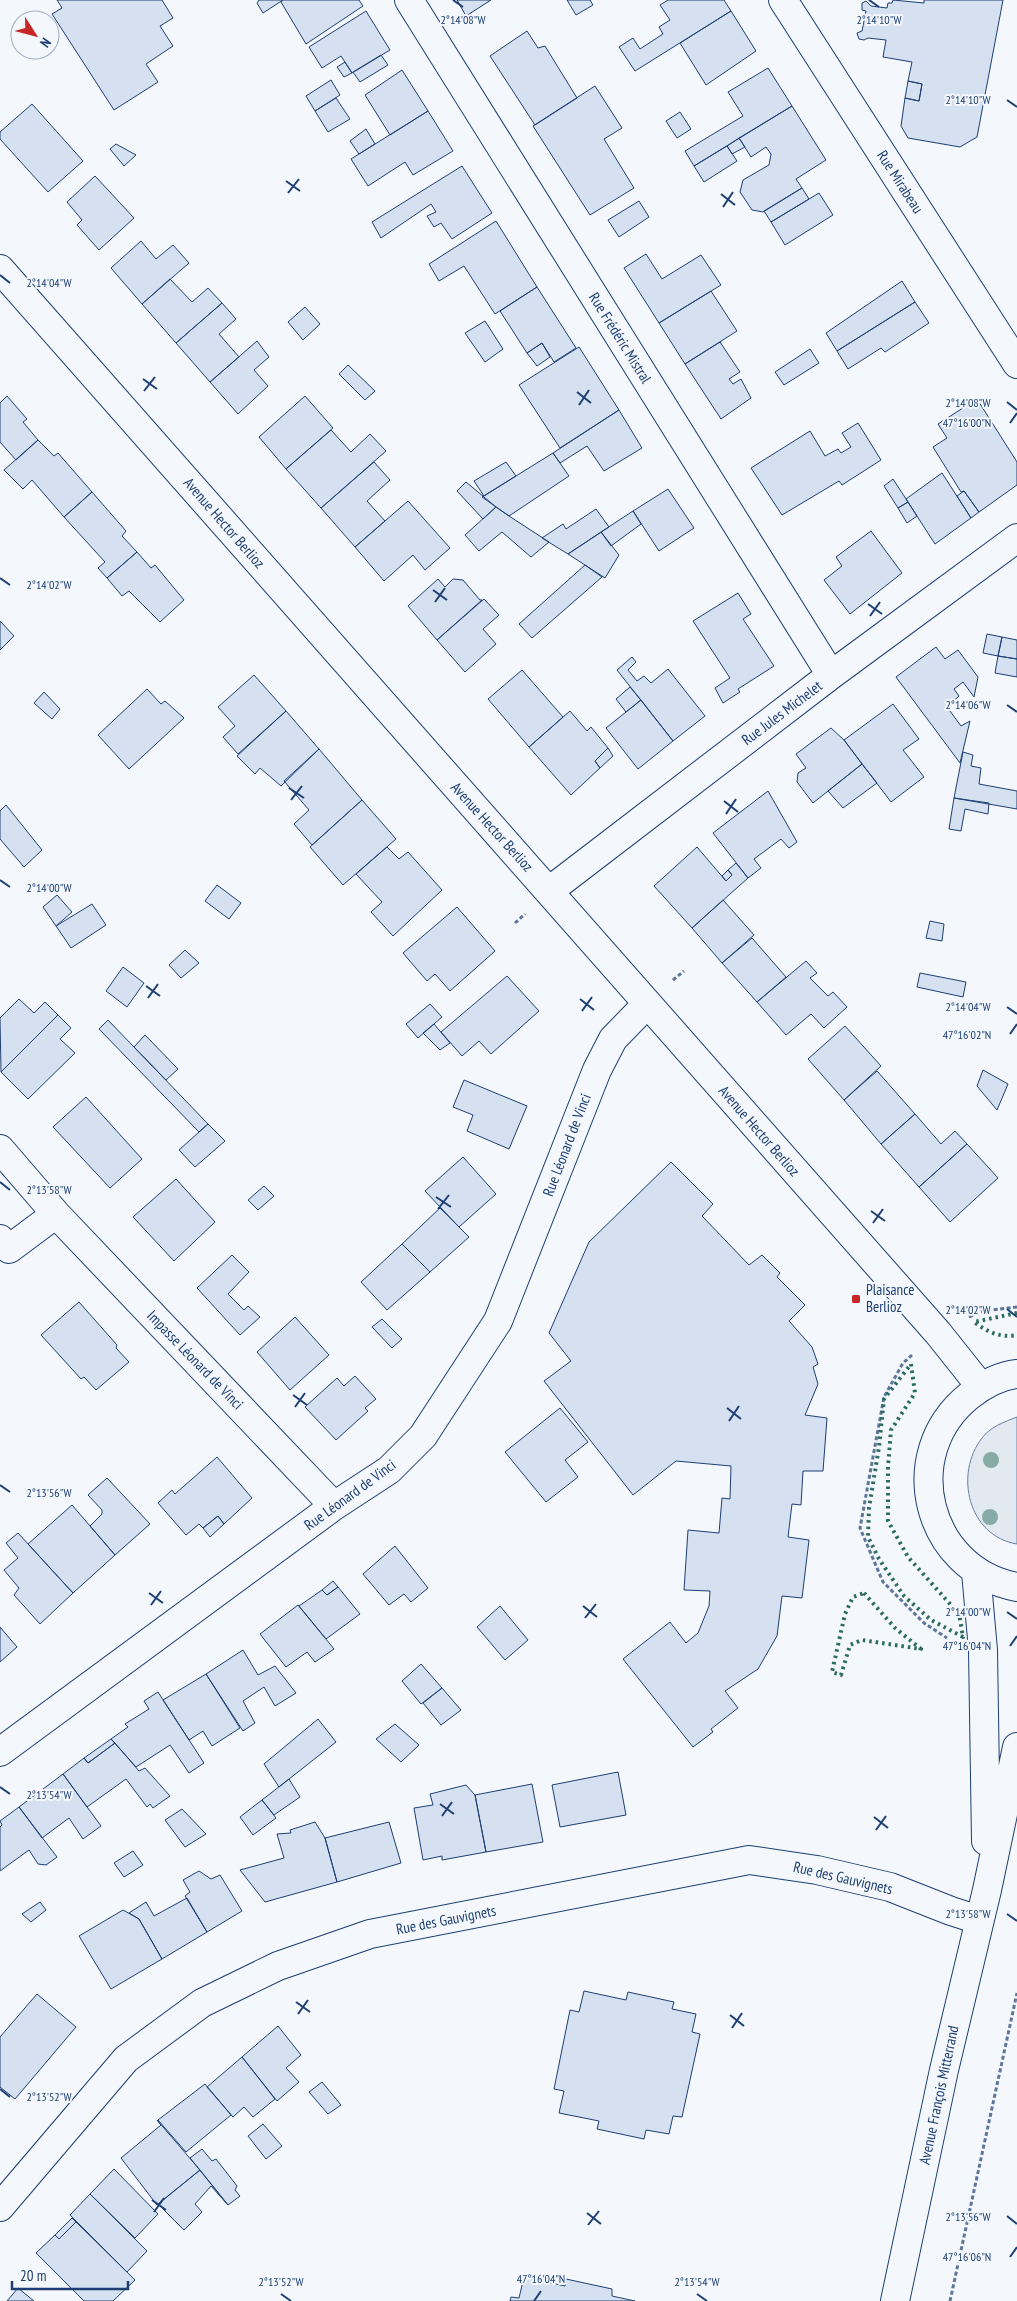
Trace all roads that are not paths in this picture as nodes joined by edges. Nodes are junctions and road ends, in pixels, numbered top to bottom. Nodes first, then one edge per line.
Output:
1 (409, 0) edge
2 (782, 0) edge
3 (0, 269) edge
4 (1017, 364) edge
5 (1017, 538) edge
6 (831, 675) junction
7 (549, 891) junction
8 (647, 1004) junction
9 (0, 1149) edge
10 (56, 1214) junction
11 (3, 1248) edge
12 (1017, 1374) edge
13 (982, 1386) junction
14 (334, 1506) junction
15 (976, 1572) junction
16 (1017, 1587) edge
17 (1017, 1747) edge
18 (0, 1752) edge
19 (987, 1890) junction
20 (979, 1920) junction
21 (0, 2207) edge
22 (895, 2301) edge

1 - 6 street, Rue Frédéric Mistral
2 - 4 street, Rue Mirabeau
3 - 7 street, Avenue Hector Berlioz
5 - 6 street, Rue Jules Michelet
6 - 7 street, Rue Jules Michelet
7 - 8 street, Avenue Hector Berlioz
8 - 13 street, Avenue Hector Berlioz
8 - 14 street, Rue Léonard de Vinci
9 - 10 street, Impasse Léonard de Vinci
10 - 11 street
10 - 14 street, Impasse Léonard de Vinci
12 - 13 street
13 - 15 street
14 - 18 street, Rue Léonard de Vinci
15 - 16 street
15 - 19 street
17 - 19 street
19 - 20 street, Avenue François Mitterrand
20 - 21 street, Rue des Gauvignets
20 - 22 street, Avenue François Mitterrand

